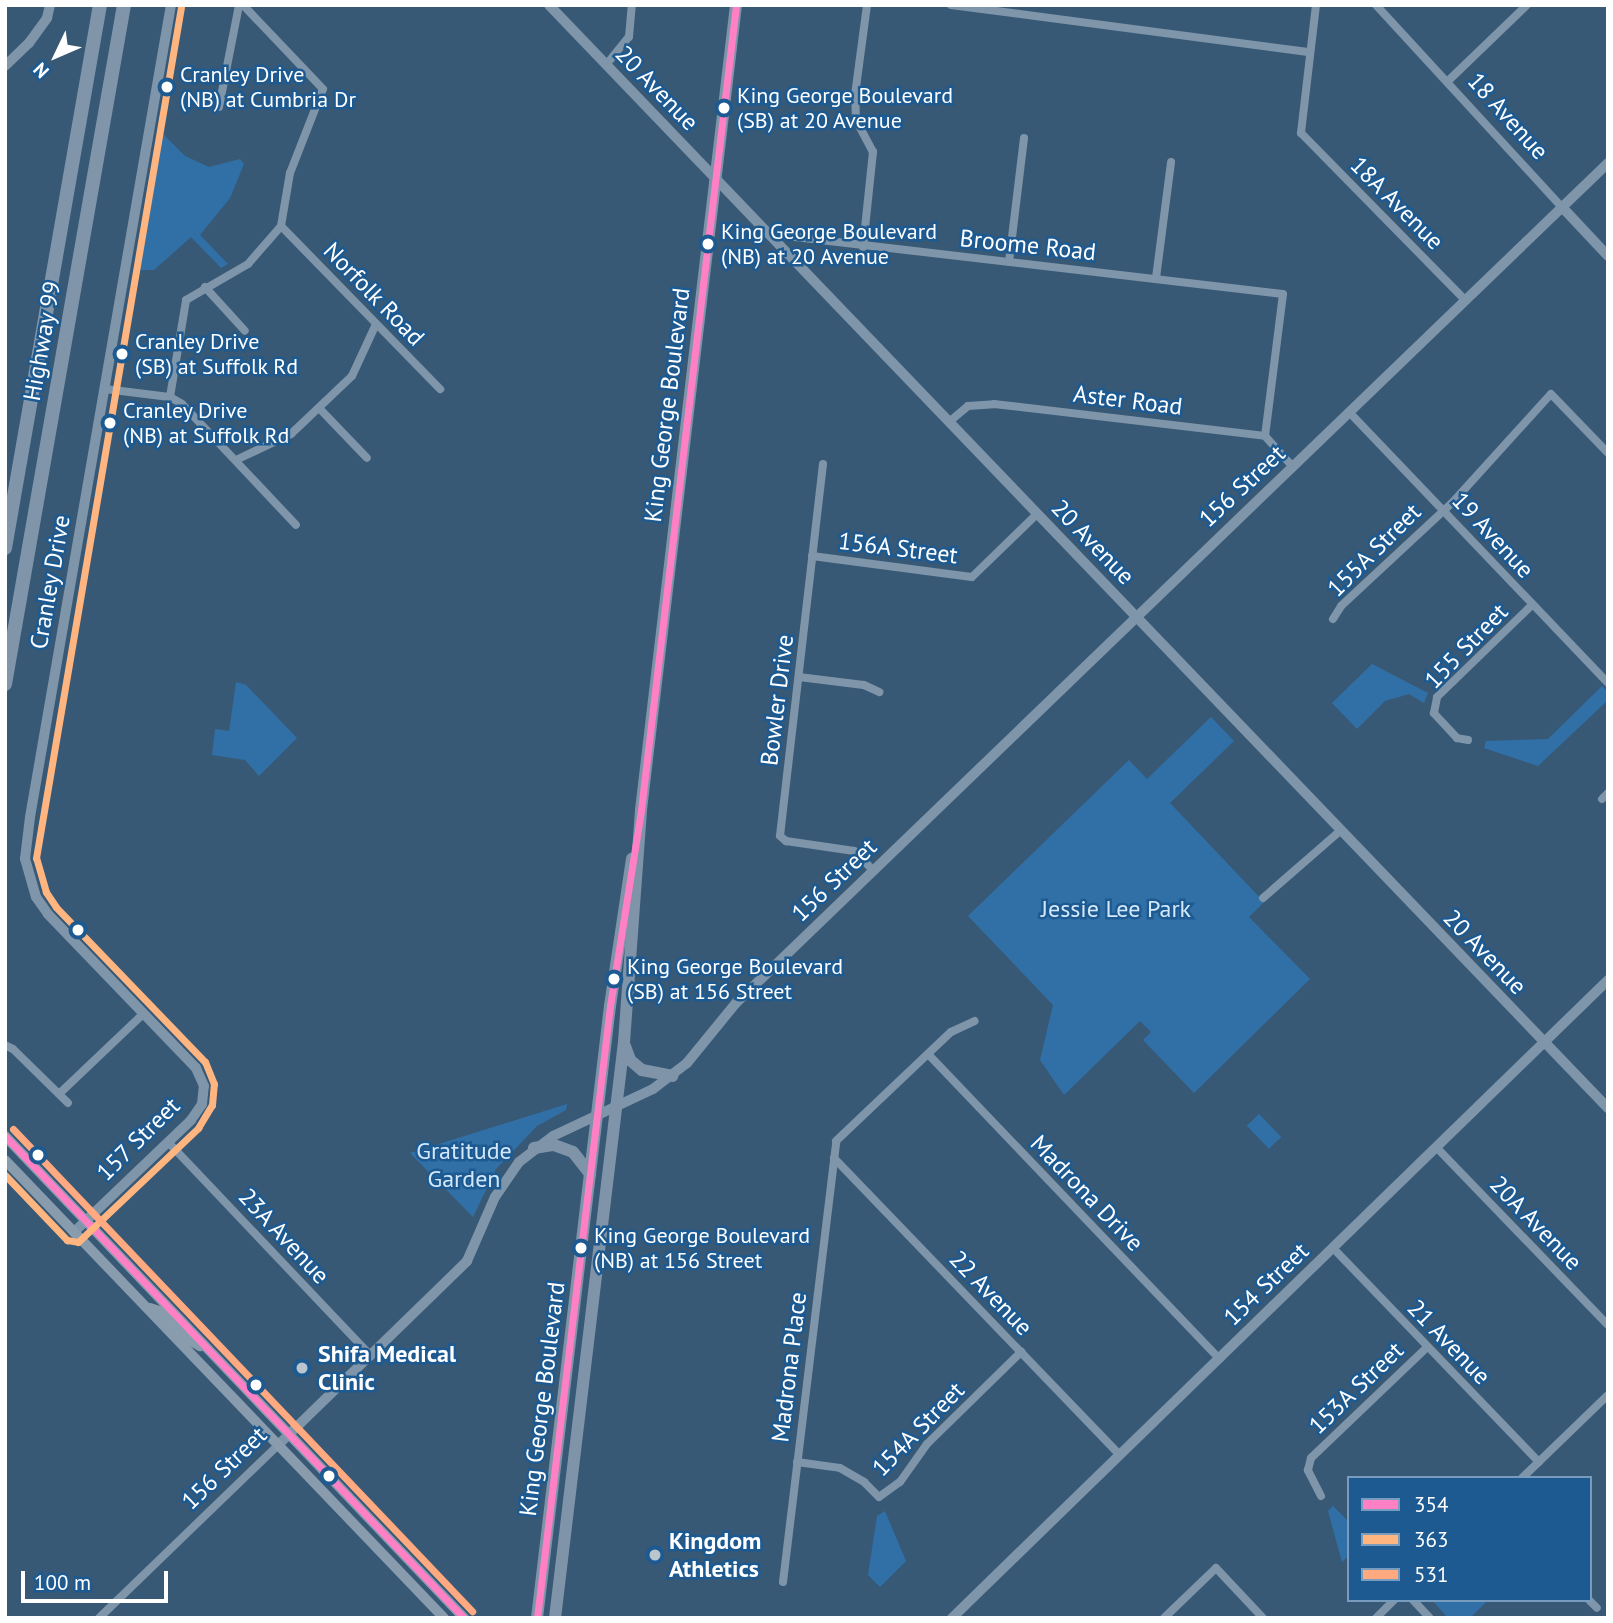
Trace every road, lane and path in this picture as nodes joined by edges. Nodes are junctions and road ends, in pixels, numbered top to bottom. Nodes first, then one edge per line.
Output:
1 (50, 5) edge
2 (100, 5) edge
3 (124, 5) edge
4 (171, 5) edge
5 (241, 5) edge
6 (549, 5) edge
7 (632, 5) edge
8 (736, 5) edge
9 (867, 5) edge
10 (951, 5) edge
11 (1316, 5) edge
12 (1376, 5) edge
13 (1527, 5) edge
14 (1310, 52) junction
15 (606, 65) junction
16 (5, 66) edge
17 (1448, 81) junction
18 (219, 107) dead end
19 (1024, 138) dead end
20 (1171, 162) dead end
21 (1608, 163) edge
22 (716, 180) junction
23 (1562, 207) junction
24 (281, 226) junction
25 (769, 234) junction
26 (863, 247) junction
27 (1608, 256) edge
28 (1009, 262) junction
29 (1156, 278) junction
30 (205, 288) junction
31 (1466, 301) junction
32 (376, 324) junction
33 (245, 331) dead end
34 (105, 389) junction
35 (440, 389) dead end
36 (170, 397) junction
37 (319, 408) junction
38 (1350, 413) junction
39 (949, 422) junction
40 (1265, 436) junction
41 (1608, 453) edge
42 (367, 458) dead end
43 (236, 460) junction
44 (823, 464) dead end
45 (1293, 467) junction
46 (1443, 510) junction
47 (1037, 514) junction
48 (296, 525) dead end
49 (5, 548) edge
50 (812, 556) junction
51 (1532, 605) junction
52 (1136, 617) junction
53 (1333, 619) dead end
54 (799, 677) junction
55 (1608, 683) edge
56 (5, 684) edge
57 (879, 692) dead end
58 (1468, 740) dead end
59 (640, 810) junction
60 (1340, 831) junction
61 (874, 871) junction
62 (1263, 898) dead end
63 (1608, 980) edge
64 (143, 1014) junction
65 (975, 1021) dead end
66 (624, 1042) junction
67 (1544, 1042) junction
68 (5, 1045) edge
69 (928, 1054) junction
70 (672, 1076) junction
71 (59, 1094) junction
72 (68, 1103) dead end
73 (202, 1104) joint
74 (615, 1107) junction
75 (1608, 1108) edge
76 (597, 1114) junction
77 (5, 1136) edge
78 (168, 1142) junction
79 (534, 1148) junction
80 (1437, 1148) junction
81 (834, 1158) junction
82 (6, 1160) edge
83 (590, 1174) junction
84 (86, 1221) junction
85 (74, 1232) junction
86 (1333, 1248) junction
87 (575, 1298) junction
88 (148, 1308) junction
89 (1608, 1325) edge
90 (1427, 1347) junction
91 (211, 1352) junction
92 (1021, 1352) junction
93 (371, 1356) junction
94 (1219, 1359) junction
95 (585, 1363) junction
96 (1608, 1395) edge
97 (562, 1415) junction
98 (289, 1434) junction
99 (278, 1445) junction
100 (1120, 1455) junction
101 (797, 1462) junction
102 (1539, 1462) junction
103 (1524, 1476) edge
104 (570, 1496) junction
105 (1321, 1496) dead end
106 (783, 1582) dead end
107 (1392, 1602) edge
108 (1415, 1602) edge
109 (1591, 1602) edge
110 (1597, 1608) dead end
111 (99, 1618) edge
112 (444, 1618) edge
113 (464, 1618) edge
114 (537, 1618) edge
115 (555, 1618) edge
116 (952, 1618) edge
117 (1164, 1618) edge
118 (1263, 1618) edge
119 (1376, 1618) edge
120 (1430, 1618) edge

1 - 16 street
2 - 49 highway, Highway 99
3 - 56 highway, Highway 99
4 - 34 street, Cranley Drive
5 - 18 street
5 - 24 street
6 - 15 street, 20 Avenue
7 - 15 street
8 - 22 main road, King George Boulevard
9 - 26 street
10 - 14 street
11 - 14 street
12 - 17 street, 18 Avenue
13 - 17 street
14 - 31 street, 18A Avenue
15 - 22 street, 20 Avenue
17 - 23 street, 18 Avenue
19 - 28 street
20 - 29 street
21 - 23 street, 156 Street
22 - 25 street, 20 Avenue
22 - 59 main road, King George Boulevard
23 - 27 street, 18 Avenue
23 - 31 street, 156 Street
24 - 30 street
24 - 32 street, Norfolk Road
25 - 26 street, Broome Road
25 - 39 street, 20 Avenue
26 - 28 street, Broome Road
28 - 29 street, Broome Road
29 - 40 street, Broome Road
30 - 33 street
30 - 36 street
31 - 38 street, 156 Street
32 - 35 street, Norfolk Road
32 - 37 street
34 - 36 street
34 - 64 street, Cranley Drive
36 - 43 street
37 - 42 street
37 - 43 street
38 - 45 street, 156 Street
38 - 46 street, 19 Avenue
39 - 40 street, Aster Road
39 - 47 street, 20 Avenue
40 - 45 street
41 - 46 street, 155A Street
43 - 48 street
44 - 50 street, Bowler Drive
45 - 52 street, 156 Street
46 - 51 street, 19 Avenue
46 - 53 street, 155A Street
47 - 50 street, 156A Street
47 - 52 street, 20 Avenue
50 - 54 street, Bowler Drive
51 - 55 street, 19 Avenue
51 - 58 street, 155 Street
52 - 60 street, 20 Avenue
52 - 61 street, 156 Street
54 - 57 street
54 - 61 street, Bowler Drive
59 - 66 main road, King George Boulevard
59 - 76 main road, King George Boulevard
60 - 62 street
60 - 67 street, 20 Avenue
61 - 70 street, 156 Street
63 - 67 street, 154 Street
64 - 71 street
64 - 73 street, Cranley Drive
65 - 69 street
66 - 70 main road
66 - 74 main road, King George Boulevard
67 - 75 street, 20 Avenue
67 - 80 street, 154 Street
68 - 71 street
69 - 81 street
69 - 94 street, Madrona Drive
70 - 74 street, 156 Street
71 - 72 street
73 - 78 street, 157 Street
74 - 76 street, 156 Street
74 - 95 main road, King George Boulevard
76 - 79 street, 156 Street
76 - 83 main road, King George Boulevard
77 - 84 main road
78 - 84 street, 157 Street
78 - 93 street, 23A Avenue
79 - 83 main road
79 - 93 street, 156 Street
80 - 86 street, 154 Street
80 - 89 street, 20A Avenue
81 - 92 street, 22 Avenue
81 - 101 street, Madrona Place
82 - 85 main road
83 - 87 main road, King George Boulevard
84 - 85 street, 157 Street
84 - 91 main road
85 - 88 main road
86 - 90 street, 21 Avenue
86 - 94 street, 154 Street
87 - 95 main road
87 - 97 main road, King George Boulevard
88 - 91 main road
88 - 99 main road
90 - 102 street, 21 Avenue
90 - 105 street, 153A Street
91 - 98 main road
92 - 100 street, 22 Avenue
92 - 101 street, 154A Street
93 - 98 street, 156 Street
94 - 100 street, 154 Street
95 - 104 main road, King George Boulevard
96 - 102 street
97 - 104 main road
97 - 114 main road, King George Boulevard
98 - 99 street, 156 Street
98 - 113 main road
99 - 111 street, 156 Street
99 - 112 main road
100 - 116 street, 154 Street
101 - 106 street, Madrona Place
102 - 103 street
104 - 115 main road, King George Boulevard
107 - 119 street
108 - 120 street
109 - 110 street
117 - 118 street

